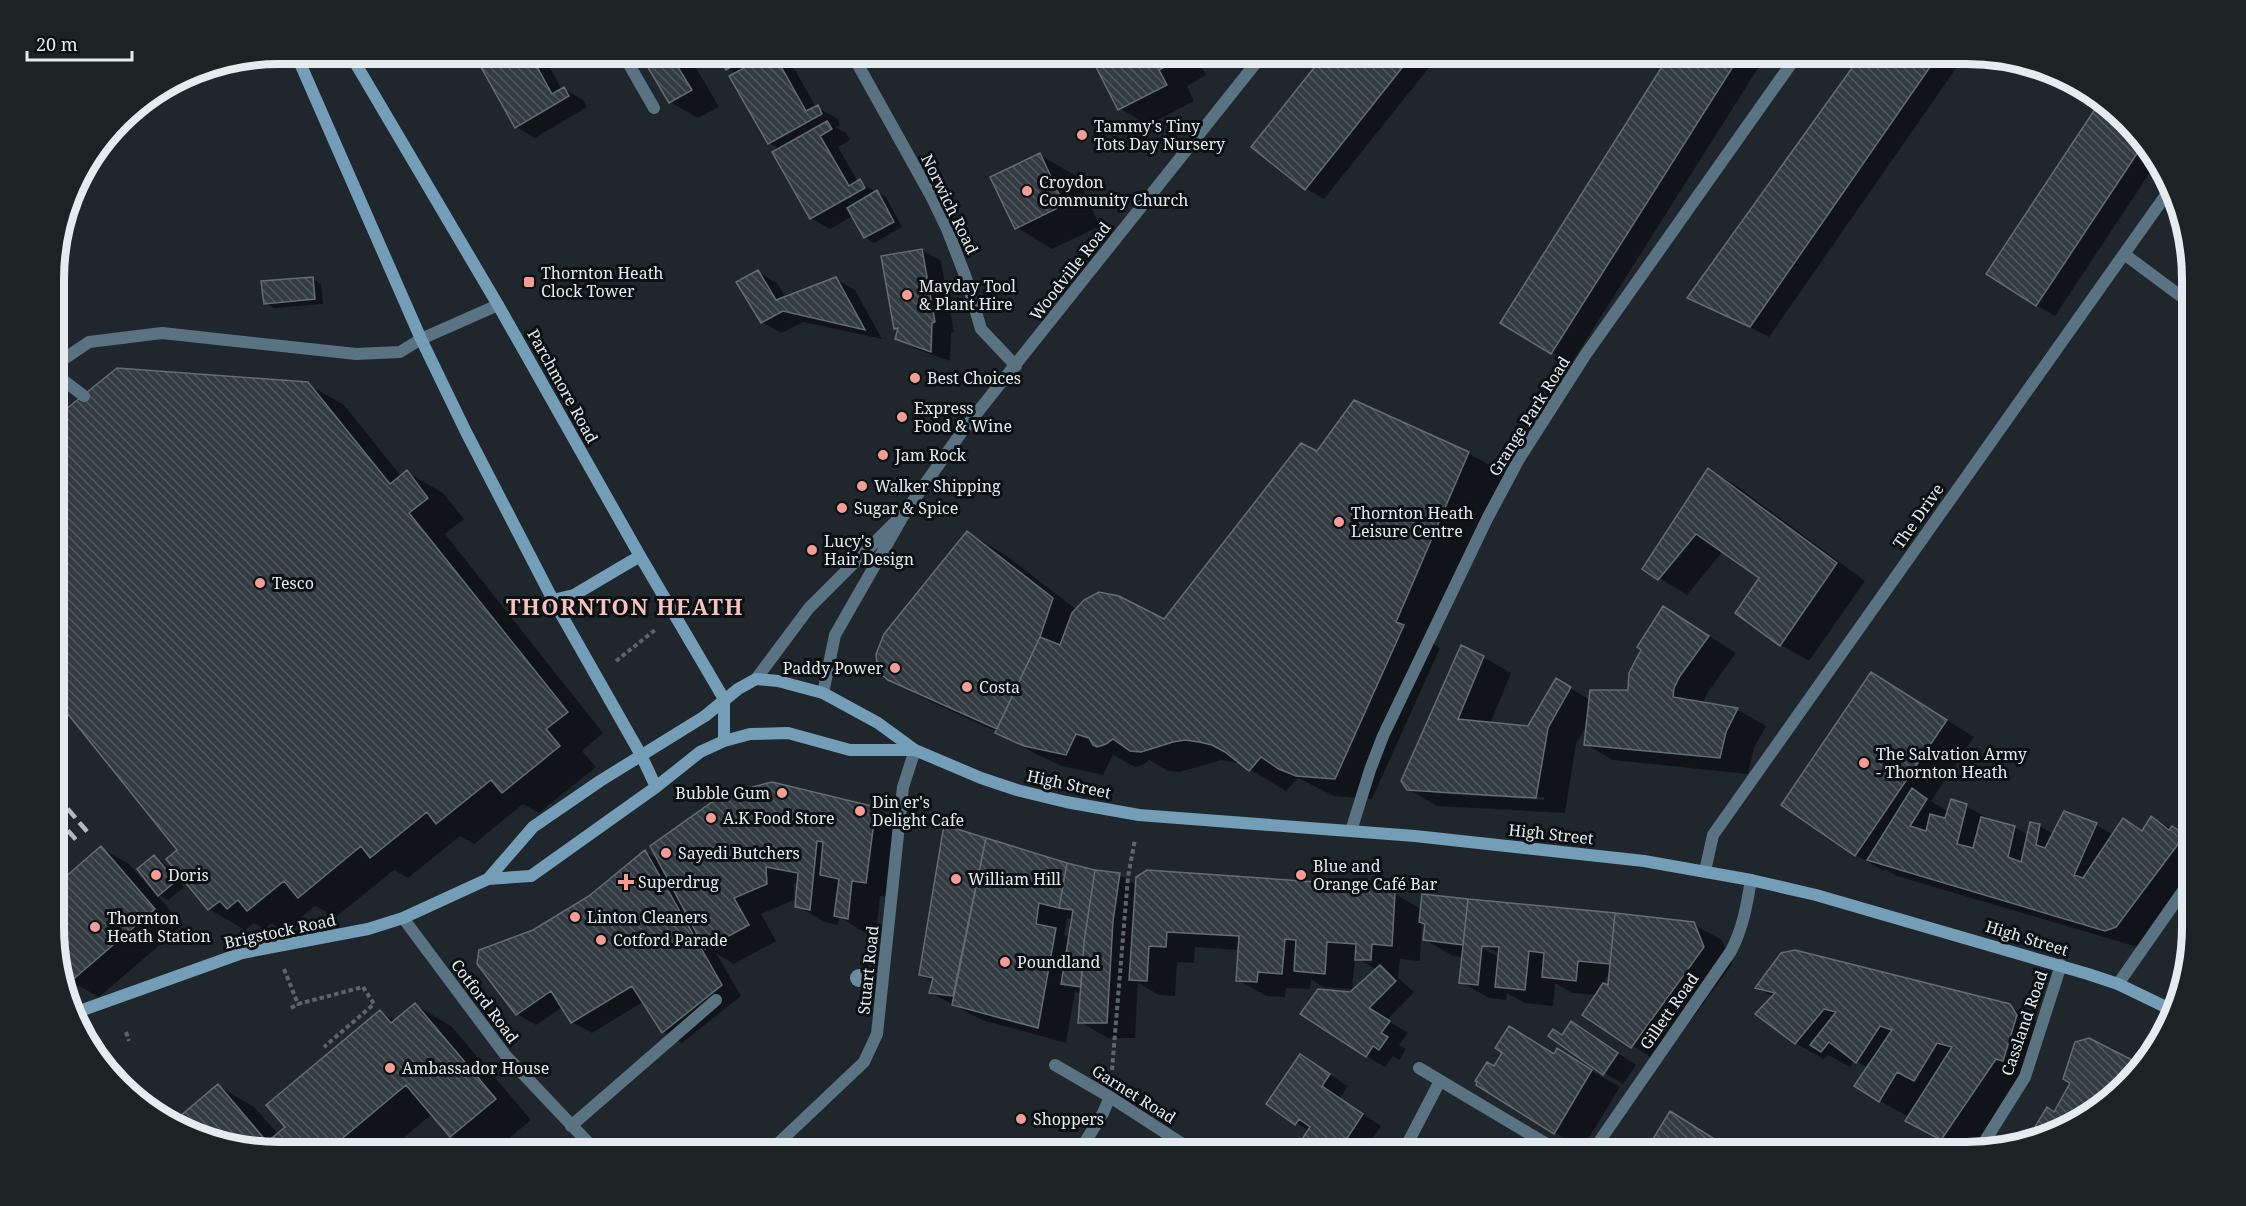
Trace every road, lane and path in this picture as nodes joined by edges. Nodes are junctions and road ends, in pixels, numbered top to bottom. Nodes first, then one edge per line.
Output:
1 (300, 64) edge
2 (356, 64) edge
3 (629, 64) edge
4 (858, 64) edge
5 (1255, 64) edge
6 (1791, 64) edge
7 (654, 108) dead end
8 (2165, 197) edge
9 (2124, 254) junction
10 (2182, 297) edge
11 (498, 305) junction
12 (422, 339) junction
13 (64, 359) edge
14 (1016, 366) junction
15 (64, 382) edge
16 (84, 396) dead end
17 (906, 510) junction
18 (640, 556) junction
19 (553, 600) junction
20 (657, 628) dead end
21 (616, 661) dead end
22 (756, 679) junction
23 (823, 693) junction
24 (724, 699) junction
25 (724, 741) junction
26 (915, 750) junction
27 (641, 755) junction
28 (656, 787) junction
29 (1139, 814) junction
30 (1351, 831) junction
31 (1705, 872) junction
32 (488, 879) junction
33 (1751, 880) junction
34 (2182, 892) edge
35 (403, 918) junction
36 (274, 946) junction
37 (2061, 965) junction
38 (2118, 984) junction
39 (716, 1000) dead end
40 (298, 1004) junction
41 (2166, 1007) edge
42 (291, 1008) dead end
43 (82, 1010) edge
44 (126, 1032) dead end
45 (129, 1041) dead end
46 (324, 1047) dead end
47 (1055, 1065) dead end
48 (1419, 1068) dead end
49 (1440, 1081) junction
50 (1110, 1097) junction
51 (571, 1126) junction
52 (1985, 1141) edge
53 (587, 1142) edge
54 (780, 1142) edge
55 (1085, 1142) edge
56 (1180, 1142) edge
57 (1407, 1142) edge
58 (1543, 1142) edge
59 (1599, 1142) edge

1 - 12 main road
2 - 11 main road, Parchmore Road
3 - 7 street
4 - 14 street, Norwich Road
5 - 14 street, Woodville Road
6 - 30 street, Grange Park Road
8 - 9 street, The Drive
9 - 10 street
9 - 31 street, The Drive
11 - 12 street
11 - 18 main road, Parchmore Road
12 - 13 street
12 - 19 main road
14 - 17 street, Woodville Road
15 - 16 street
17 - 22 street, Woodville Road
17 - 23 street, Woodville Road
18 - 19 main road
18 - 24 main road, Parchmore Road
19 - 27 main road
20 - 21 path
22 - 23 main road, High Street
22 - 24 main road
23 - 26 main road, High Street
24 - 25 main road
24 - 27 main road, Brigstock Road
25 - 26 main road, High Street
25 - 28 main road, Brigstock Road
26 - 29 main road, High Street
26 - 54 street, Stuart Road
27 - 28 main road
27 - 32 main road, Brigstock Road
28 - 32 main road, Brigstock Road
29 - 30 main road, High Street
29 - 50 path
30 - 31 main road, High Street
31 - 33 main road, High Street
32 - 35 main road, Brigstock Road
33 - 37 main road, High Street
33 - 59 street, Gillett Road
34 - 38 street
35 - 36 main road, Brigstock Road
35 - 51 street, Cotford Road
36 - 40 path
36 - 43 main road, Brigstock Road
37 - 38 main road, High Street
37 - 52 street, Cassland Road
38 - 41 main road, High Street
39 - 51 street
40 - 42 path
40 - 46 path
44 - 45 path
47 - 50 street, Garnet Road
48 - 49 street
49 - 57 street
49 - 58 street
50 - 55 street
50 - 56 street, Garnet Road
51 - 53 street, Cotford Road

